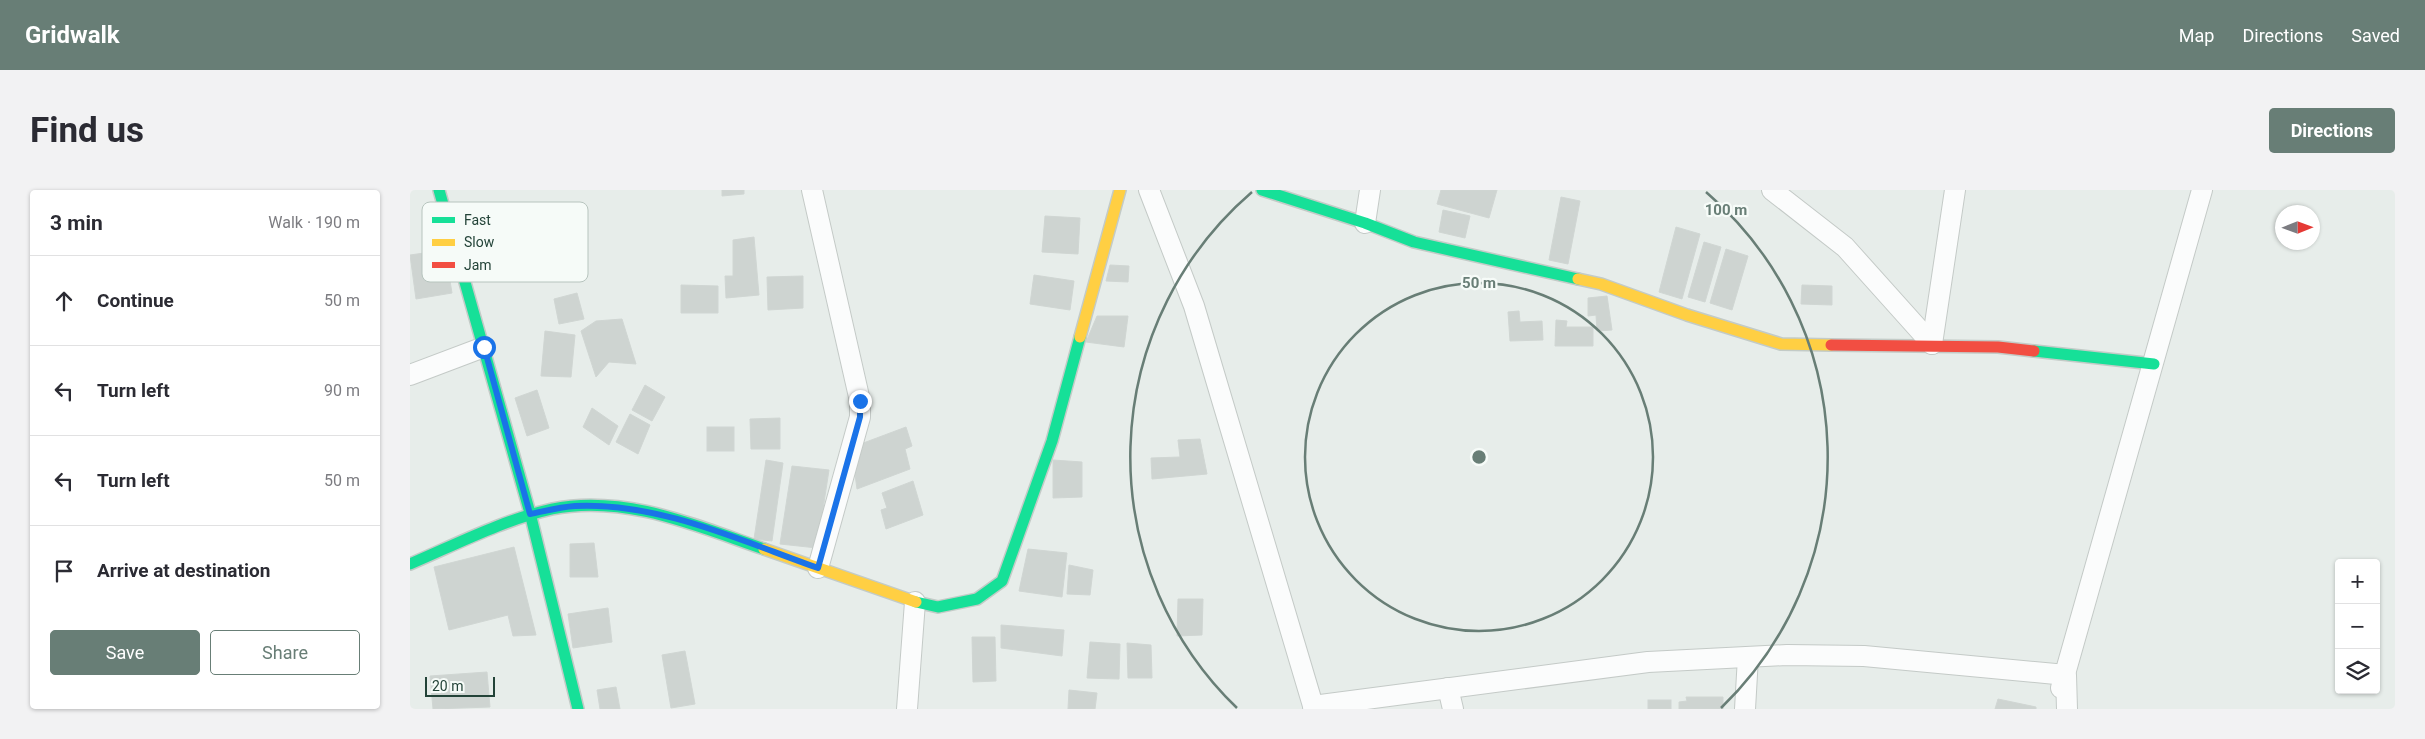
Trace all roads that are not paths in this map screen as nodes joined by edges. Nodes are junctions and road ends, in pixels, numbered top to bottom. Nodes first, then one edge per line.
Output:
1 (812, 190) edge
2 (1120, 190) edge
3 (1149, 190) edge
4 (1262, 190) edge
5 (1370, 190) edge
6 (1772, 190) edge
7 (1955, 190) edge
8 (2202, 190) edge
9 (1366, 223) junction
10 (465, 282) edge
11 (1932, 344) junction
12 (484, 347) junction
13 (2154, 364) junction
14 (410, 375) edge
15 (530, 514) junction
16 (410, 564) edge
17 (818, 568) junction
18 (915, 602) junction
19 (1748, 657) junction
20 (2066, 675) junction
21 (1448, 688) junction
22 (1313, 707) edge
23 (578, 709) edge
24 (907, 709) edge
25 (1453, 709) edge
26 (1745, 709) edge
27 (2054, 709) edge
28 (2067, 709) edge

1 - 17 street
2 - 18 street
3 - 22 street
4 - 9 street
5 - 9 street
6 - 11 street
7 - 11 street
8 - 13 street
9 - 11 street
10 - 12 street
11 - 13 street
12 - 14 street
12 - 15 street
13 - 20 street
15 - 16 street
15 - 17 street
15 - 23 street
17 - 18 street
18 - 24 street
19 - 20 street
19 - 21 street
19 - 26 street
20 - 27 street
20 - 28 street
21 - 22 street
21 - 25 street

